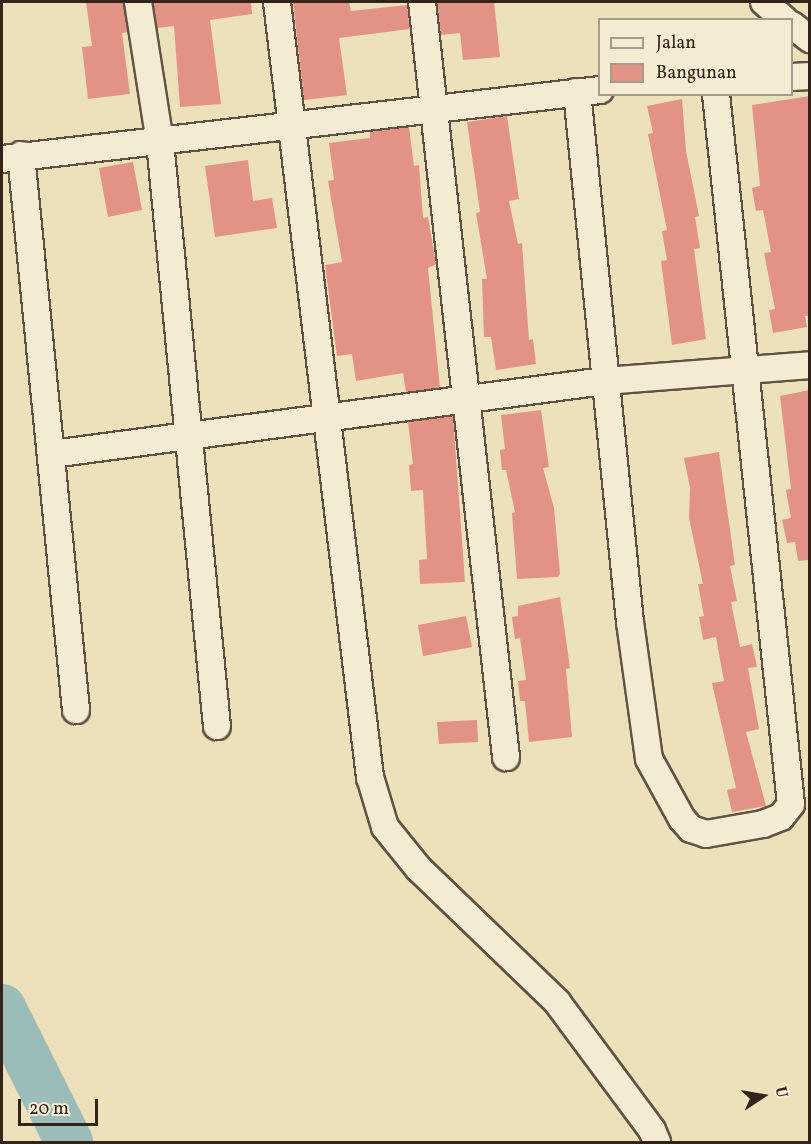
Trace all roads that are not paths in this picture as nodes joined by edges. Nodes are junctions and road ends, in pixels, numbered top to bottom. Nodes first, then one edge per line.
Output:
1 (138, 2) edge
2 (277, 2) edge
3 (422, 2) edge
4 (764, 2) edge
5 (794, 2) edge
6 (783, 18) edge
7 (795, 28) edge
8 (810, 76) edge
9 (793, 78) edge
10 (588, 91) edge
11 (716, 96) edge
12 (435, 108) junction
13 (294, 128) junction
14 (160, 142) junction
15 (11, 157) edge
16 (810, 365) edge
17 (744, 371) junction
18 (604, 381) junction
19 (470, 401) junction
20 (326, 416) junction
21 (187, 435) junction
22 (51, 454) junction
23 (76, 710) dead end
24 (218, 726) dead end
25 (506, 757) dead end
26 (657, 1143) edge

1 - 14 street
2 - 13 street
3 - 12 street
4 - 6 street
5 - 7 street
8 - 9 street
10 - 12 street
10 - 18 street
11 - 17 street
12 - 13 street
12 - 19 street
13 - 14 street
13 - 20 street
14 - 15 street
14 - 21 street
15 - 22 street
16 - 17 street
17 - 18 street
17 - 18 street
18 - 19 street
19 - 20 street
19 - 25 street
20 - 21 street
20 - 26 street
21 - 22 street
21 - 24 street
22 - 23 street

